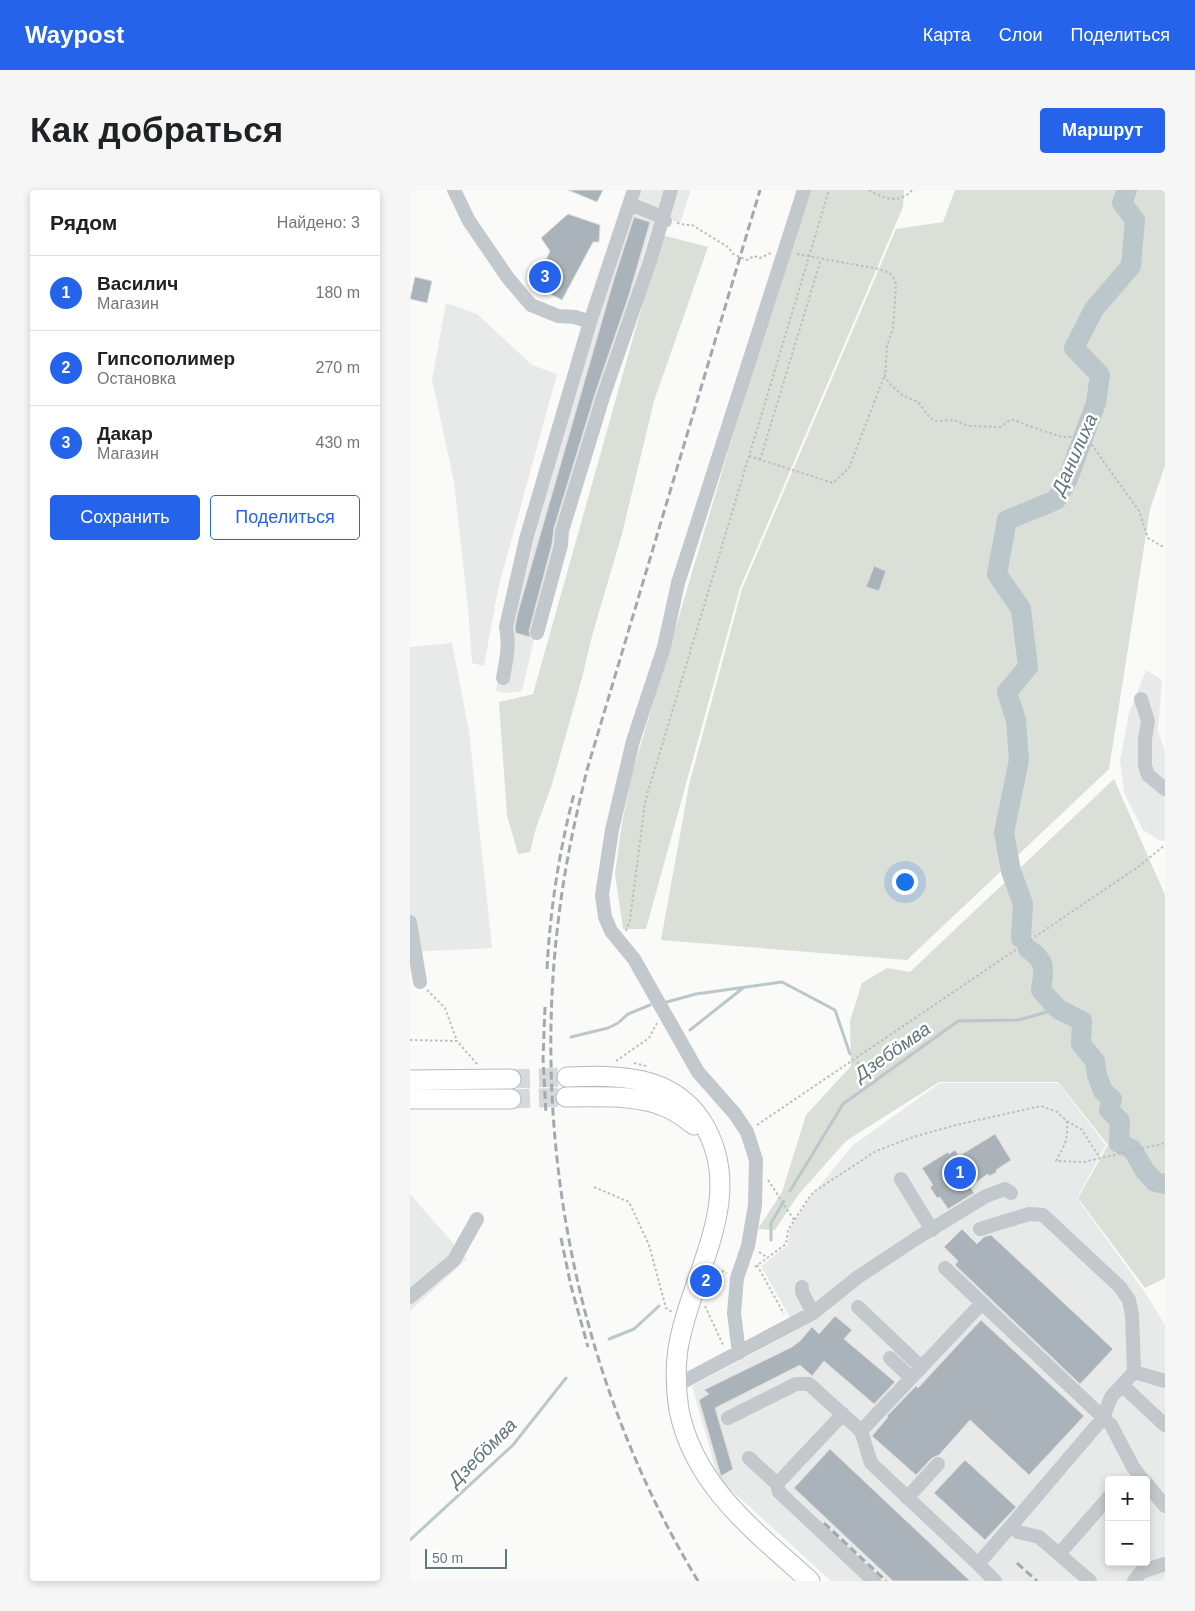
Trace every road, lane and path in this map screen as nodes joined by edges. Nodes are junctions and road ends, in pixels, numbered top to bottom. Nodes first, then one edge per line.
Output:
1 (454, 190) edge
2 (634, 190) edge
3 (671, 190) edge
4 (804, 190) edge
5 (830, 190) edge
6 (869, 190) edge
7 (912, 190) edge
8 (630, 204) junction
9 (664, 219) junction
10 (796, 254) dead end
11 (754, 256) dead end
12 (810, 258) junction
13 (821, 259) junction
14 (590, 322) junction
15 (885, 374) junction
16 (749, 456) junction
17 (760, 460) junction
18 (1165, 548) edge
19 (537, 633) dead end
20 (503, 678) dead end
21 (1141, 699) dead end
22 (1165, 789) edge
23 (1165, 845) edge
24 (410, 922) edge
25 (621, 944) junction
26 (420, 982) joint
27 (663, 1013) junction
28 (410, 1040) edge
29 (457, 1041) junction
30 (608, 1061) dead end
31 (616, 1061) junction
32 (625, 1062) dead end
33 (634, 1063) dead end
34 (479, 1065) dead end
35 (650, 1067) dead end
36 (567, 1077) tunnel mouth
37 (511, 1078) tunnel mouth
38 (410, 1080) edge
39 (566, 1097) tunnel mouth
40 (410, 1099) edge
41 (511, 1099) tunnel mouth
42 (1067, 1121) junction
43 (747, 1132) junction
44 (1165, 1143) edge
45 (1100, 1158) junction
46 (717, 1159) junction
47 (756, 1160) junction
48 (901, 1179) dead end
49 (594, 1187) dead end
50 (1011, 1193) dead end
51 (477, 1219) dead end
52 (794, 1220) junction
53 (980, 1229) dead end
54 (932, 1230) junction
55 (758, 1265) junction
56 (945, 1268) dead end
57 (737, 1278) junction
58 (802, 1287) dead end
59 (410, 1297) edge
60 (982, 1303) junction
61 (858, 1307) dead end
62 (814, 1313) junction
63 (692, 1315) junction
64 (790, 1325) junction
65 (734, 1356) junction
66 (890, 1358) dead end
67 (921, 1367) junction
68 (1134, 1372) junction
69 (911, 1378) junction
70 (1165, 1381) edge
71 (677, 1385) junction
72 (1122, 1385) junction
73 (843, 1414) junction
74 (728, 1418) dead end
75 (1103, 1418) junction
76 (1165, 1425) edge
77 (861, 1431) junction
78 (749, 1458) dead end
79 (938, 1464) dead end
80 (1140, 1476) edge
81 (777, 1484) junction
82 (1150, 1489) edge
83 (907, 1498) junction
84 (1105, 1502) edge
85 (1165, 1506) edge
86 (1011, 1526) junction
87 (1059, 1554) junction
88 (978, 1564) junction
89 (1165, 1564) edge
90 (810, 1581) edge
91 (874, 1581) edge
92 (996, 1581) edge
93 (1090, 1581) edge
94 (1134, 1581) edge

1 - 14 lane
2 - 8 lane
3 - 9 lane
4 - 25 lane
5 - 12 path
6 - 7 path
8 - 9 lane
8 - 14 lane
9 - 11 path
9 - 19 lane
10 - 12 path
12 - 13 path
12 - 16 path
13 - 15 path
13 - 17 path
14 - 20 lane
15 - 17 path
15 - 18 path
16 - 17 path
16 - 25 path
21 - 22 lane
23 - 43 path
24 - 26 lane
25 - 27 lane
26 - 29 path
27 - 31 path
27 - 43 lane
28 - 29 path
29 - 34 path
30 - 31 path
31 - 32 path
33 - 35 path
36 - 46 main road
37 - 38 main road
39 - 46 main road
40 - 41 main road
42 - 45 path
42 - 45 path
42 - 52 path
43 - 47 lane
44 - 45 path
46 - 63 main road
47 - 52 path
47 - 57 lane
48 - 54 lane
49 - 63 path
50 - 54 lane
51 - 59 lane
52 - 55 path
53 - 68 lane
54 - 62 lane
55 - 57 path
55 - 64 path
56 - 60 lane
57 - 65 lane
58 - 62 lane
60 - 67 lane
60 - 75 lane
61 - 67 lane
62 - 64 lane
63 - 65 path
63 - 71 main road
64 - 65 lane
65 - 71 lane
66 - 69 lane
67 - 69 lane
68 - 70 lane
68 - 72 lane
69 - 77 lane
71 - 90 main road
72 - 75 lane
72 - 76 lane
73 - 74 lane
73 - 77 lane
73 - 81 lane
75 - 80 lane
75 - 86 lane
77 - 83 lane
78 - 81 lane
79 - 83 lane
81 - 91 lane
82 - 85 lane
83 - 88 lane
84 - 87 lane
86 - 87 lane
86 - 88 lane
87 - 93 lane
88 - 92 lane
89 - 94 lane

